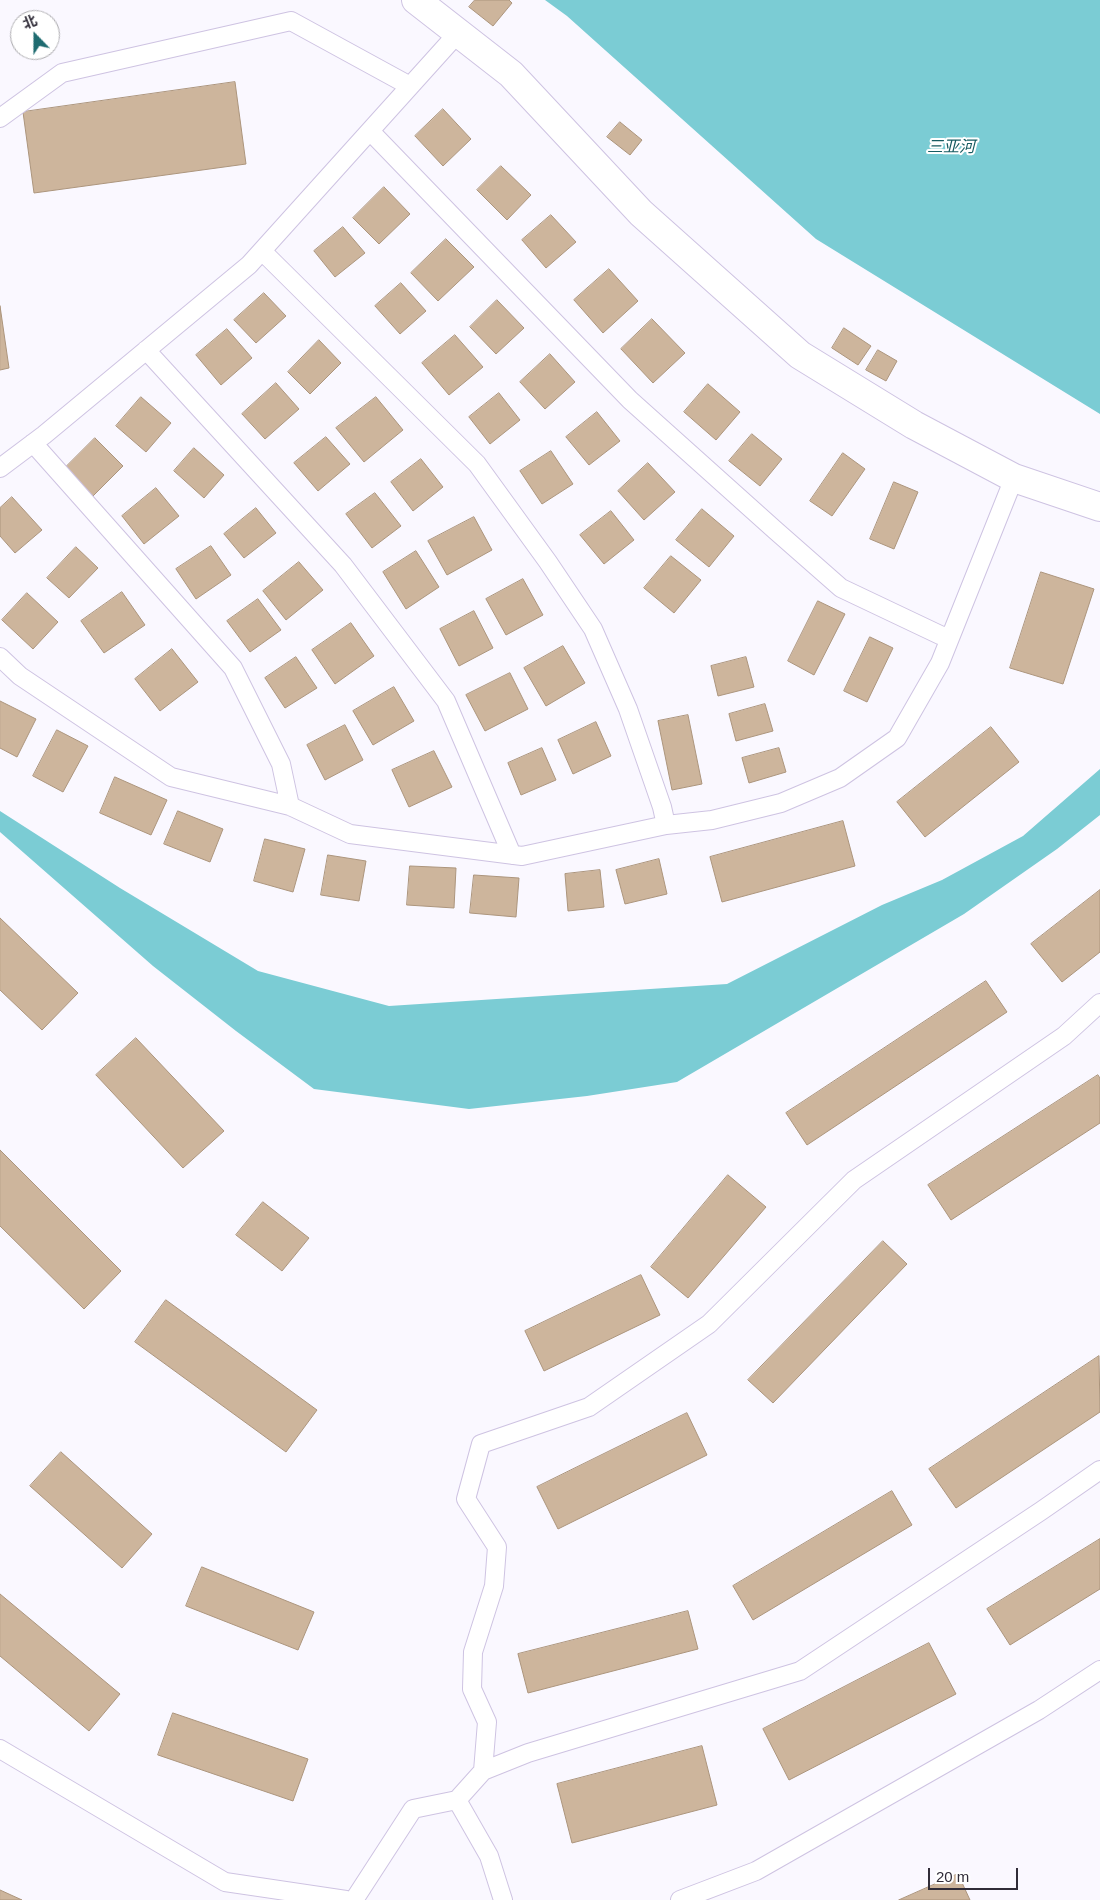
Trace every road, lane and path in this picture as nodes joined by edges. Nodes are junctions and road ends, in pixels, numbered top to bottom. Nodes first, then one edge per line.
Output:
1 (416, 0) edge
2 (458, 33) junction
3 (410, 86) junction
4 (0, 118) edge
5 (370, 131) junction
6 (262, 250) junction
7 (146, 350) junction
8 (33, 444) junction
9 (0, 468) edge
10 (1014, 478) junction
11 (1100, 508) edge
12 (950, 637) junction
13 (0, 657) edge
14 (290, 806) junction
15 (666, 825) junction
16 (512, 855) junction
17 (1100, 1003) edge
18 (1100, 1470) edge
19 (1100, 1670) edge
20 (0, 1749) edge
21 (483, 1771) junction
22 (457, 1800) junction
23 (346, 1900) edge
24 (354, 1900) edge
25 (503, 1900) edge
26 (680, 1900) edge

1 - 2 street
2 - 3 lane
2 - 10 street
3 - 4 lane
3 - 5 lane
5 - 6 lane
5 - 12 lane
6 - 7 lane
6 - 15 lane
7 - 8 lane
7 - 16 lane
8 - 9 lane
8 - 14 lane
10 - 11 street
10 - 12 lane
12 - 15 lane
13 - 14 lane
14 - 16 lane
15 - 16 lane
17 - 21 lane
18 - 21 lane
19 - 26 lane
20 - 23 lane
21 - 22 lane
22 - 24 lane
22 - 25 lane

